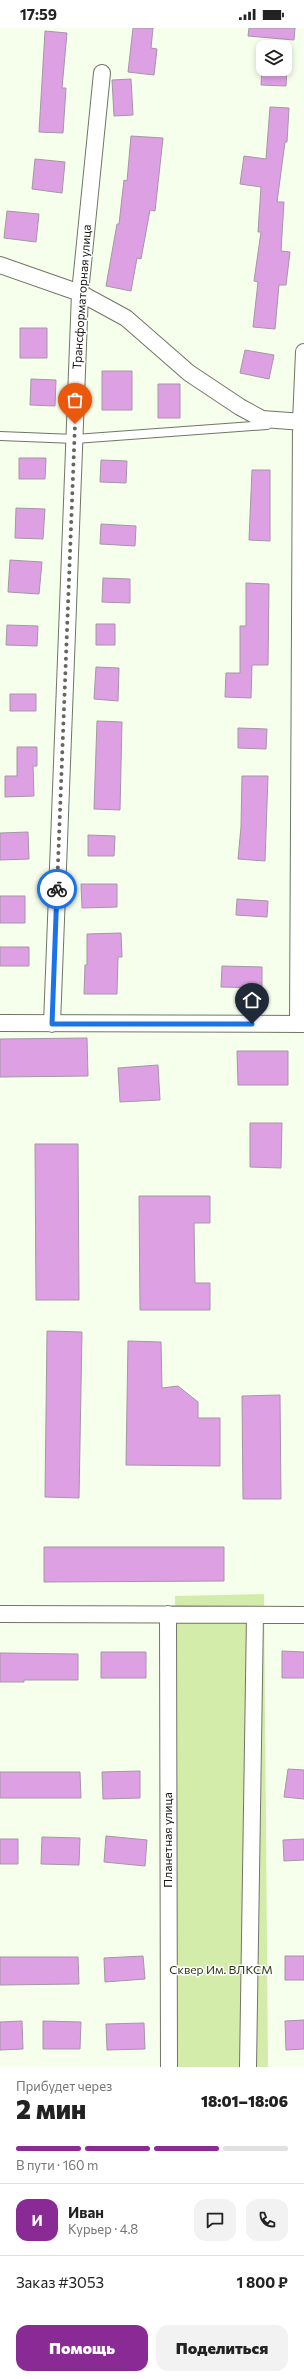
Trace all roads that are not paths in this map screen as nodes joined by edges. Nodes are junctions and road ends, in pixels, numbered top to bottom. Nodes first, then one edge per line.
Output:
1 (102, 74) dead end
2 (0, 265) edge
3 (80, 293) junction
4 (304, 352) edge
5 (302, 422) edge
6 (0, 436) edge
7 (75, 439) junction
8 (0, 1023) edge
9 (52, 1024) junction
10 (301, 1024) edge
11 (0, 1614) edge
12 (168, 1614) junction
13 (255, 1615) junction
14 (304, 1615) edge
15 (169, 2067) edge
16 (248, 2067) edge

1 - 3 street, Трансформаторная улица
2 - 3 street
3 - 5 street
3 - 7 street, Трансформаторная улица
4 - 5 street
5 - 7 lane
5 - 10 street
6 - 7 lane
7 - 9 street, Трансформаторная улица
8 - 9 street
9 - 10 street
11 - 12 street
12 - 13 street
12 - 15 street, Планетная улица
13 - 14 street
13 - 16 street

